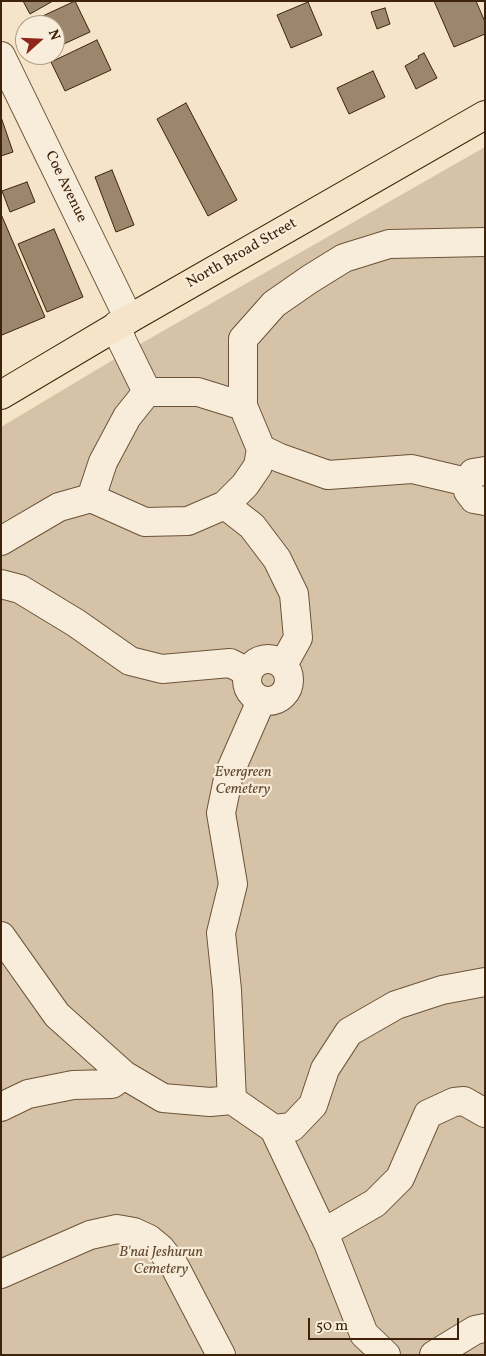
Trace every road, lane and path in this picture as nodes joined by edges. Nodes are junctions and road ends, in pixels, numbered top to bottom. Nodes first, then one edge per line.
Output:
1 (4, 69) edge
2 (485, 115) edge
3 (485, 242) edge
4 (123, 322) junction
5 (147, 392) junction
6 (1, 395) edge
7 (243, 406) junction
8 (261, 448) junction
9 (481, 493) edge
10 (91, 498) junction
11 (225, 505) junction
12 (1, 541) edge
13 (1, 584) edge
14 (283, 665) junction
15 (248, 672) junction
16 (261, 701) junction
17 (1, 936) edge
18 (485, 982) edge
19 (124, 1075) junction
20 (232, 1100) junction
21 (1, 1107) edge
22 (485, 1113) edge
23 (274, 1129) junction
24 (323, 1234) junction
25 (1, 1274) edge
26 (485, 1328) edge
27 (215, 1351) edge
28 (386, 1355) edge
29 (434, 1355) edge

1 - 4 street, Coe Avenue
2 - 4 main road, North Broad Street
3 - 7 street
4 - 5 street, Coe Avenue
4 - 6 main road, North Broad Street
5 - 7 street
5 - 10 street
7 - 8 street
8 - 9 street
8 - 11 street
10 - 11 street
10 - 12 street
11 - 14 street
13 - 15 street
14 - 15 street
14 - 16 street
15 - 16 street
16 - 20 street
17 - 19 street
18 - 23 street
19 - 20 street
19 - 21 street
20 - 23 street
22 - 24 street
23 - 24 street
24 - 28 street
25 - 27 street
26 - 29 street

